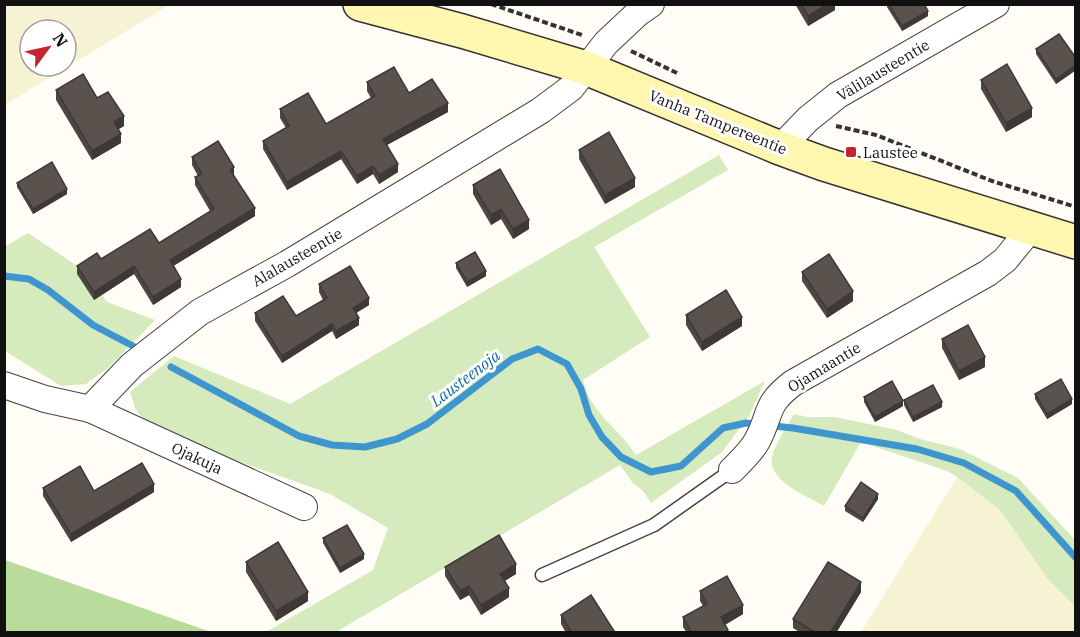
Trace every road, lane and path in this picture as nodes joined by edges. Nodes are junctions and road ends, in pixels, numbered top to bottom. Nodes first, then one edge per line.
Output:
1 (360, 4) edge
2 (651, 4) edge
3 (996, 4) edge
4 (586, 68) junction
5 (780, 148) junction
6 (1032, 227) junction
7 (1076, 242) edge
8 (4, 386) edge
9 (90, 409) junction
10 (732, 470) joint
11 (304, 507) dead end
12 (542, 575) dead end

1 - 4 main road, Vanha Tampereentie
2 - 4 street, Alalausteentie
3 - 5 street, Välilausteentie
4 - 5 main road, Vanha Tampereentie
4 - 9 street, Alalausteentie
5 - 6 main road, Vanha Tampereentie
6 - 7 main road, Vanha Tampereentie
6 - 10 street, Ojamaantie
8 - 9 street
9 - 11 street, Ojakuja
10 - 12 lane, Ojamaantie

